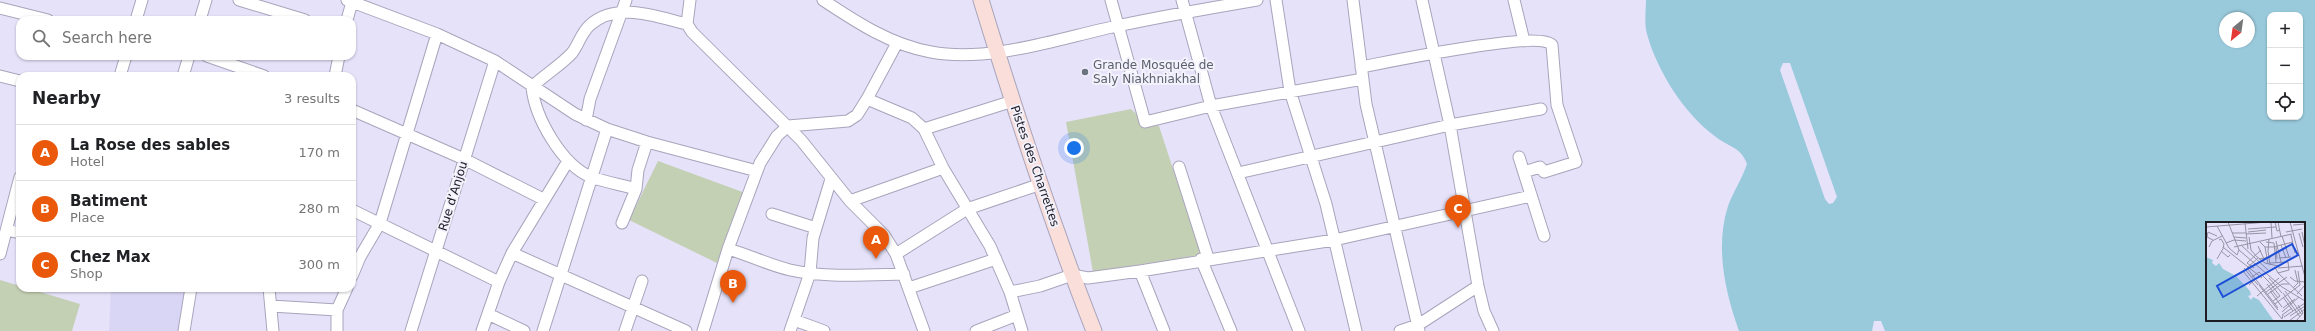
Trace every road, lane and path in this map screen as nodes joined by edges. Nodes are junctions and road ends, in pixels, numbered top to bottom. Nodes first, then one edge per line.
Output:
1 (142, 0) edge
2 (206, 0) edge
3 (240, 0) edge
4 (626, 0) edge
5 (690, 0) edge
6 (823, 0) edge
7 (981, 0) edge
8 (1111, 0) edge
9 (1182, 0) edge
10 (1257, 0) edge
11 (1276, 0) edge
12 (1352, 0) edge
13 (1422, 0) edge
14 (1514, 0) edge
15 (349, 1) edge
16 (376, 5) edge
17 (0, 8) edge
18 (621, 12) junction
19 (1186, 13) junction
20 (32, 16) edge
21 (137, 16) edge
22 (201, 16) edge
23 (292, 16) edge
24 (347, 16) edge
25 (687, 24) junction
26 (1118, 25) junction
27 (437, 34) junction
28 (1524, 40) junction
29 (897, 43) junction
30 (997, 52) junction
31 (1434, 53) junction
32 (125, 60) edge
33 (188, 60) edge
34 (217, 60) edge
35 (338, 60) edge
36 (495, 61) junction
37 (1361, 67) junction
38 (121, 72) edge
39 (184, 72) edge
40 (248, 72) edge
41 (336, 72) edge
42 (0, 76) edge
43 (1363, 79) junction
44 (16, 80) edge
45 (532, 87) junction
46 (1290, 91) junction
47 (867, 98) junction
48 (1013, 101) junction
49 (1211, 106) junction
50 (1541, 109) dead end
51 (356, 112) edge
52 (586, 120) junction
53 (1450, 125) junction
54 (788, 126) junction
55 (607, 129) junction
56 (924, 129) junction
57 (407, 133) junction
58 (647, 142) junction
59 (1375, 142) junction
60 (1311, 156) junction
61 (1519, 157) dead end
62 (464, 159) junction
63 (568, 162) junction
64 (1179, 167) dead end
65 (943, 168) junction
66 (757, 171) junction
67 (1524, 172) junction
68 (1238, 173) junction
69 (591, 176) junction
70 (832, 179) junction
71 (1041, 184) junction
72 (636, 189) junction
73 (16, 193) edge
74 (1532, 196) junction
75 (543, 199) junction
76 (850, 201) junction
77 (967, 209) junction
78 (1464, 210) junction
79 (356, 212) edge
80 (772, 214) dead end
81 (380, 223) junction
82 (622, 223) dead end
83 (1395, 225) junction
84 (816, 228) junction
85 (7, 230) junction
86 (16, 232) edge
87 (1544, 236) dead end
88 (1334, 240) junction
89 (728, 248) junction
90 (1266, 250) junction
91 (437, 251) junction
92 (512, 253) junction
93 (0, 254) edge
94 (896, 254) junction
95 (996, 259) junction
96 (1205, 259) junction
97 (356, 268) edge
98 (1140, 271) junction
99 (560, 273) junction
100 (810, 273) junction
101 (904, 274) junction
102 (1072, 275) junction
103 (642, 280) dead end
104 (499, 282) junction
105 (1478, 286) junction
106 (909, 288) junction
107 (190, 292) edge
108 (269, 292) edge
109 (345, 292) edge
110 (1010, 292) junction
111 (271, 306) junction
112 (632, 306) junction
113 (337, 310) junction
114 (488, 314) junction
115 (1017, 315) junction
116 (794, 320) junction
117 (1419, 328) edge
118 (184, 331) edge
119 (273, 331) edge
120 (337, 331) edge
121 (411, 331) edge
122 (482, 331) edge
123 (524, 331) edge
124 (542, 331) edge
125 (624, 331) edge
126 (686, 331) edge
127 (703, 331) edge
128 (790, 331) edge
129 (824, 331) edge
130 (924, 331) edge
131 (976, 331) edge
132 (1022, 331) edge
133 (1094, 331) edge
134 (1164, 331) edge
135 (1231, 331) edge
136 (1299, 331) edge
137 (1356, 331) edge
138 (1400, 331) edge
139 (1492, 331) edge

1 - 21 street
2 - 22 street
3 - 23 street
4 - 18 street
5 - 25 street
6 - 29 street
7 - 30 main road, Pistes des Charrettes
8 - 26 street
9 - 19 street
10 - 19 street
11 - 46 street
12 - 37 street
13 - 31 street
14 - 28 street
15 - 16 street
15 - 24 street
16 - 27 street
17 - 20 street
18 - 25 street
18 - 45 street
18 - 52 street
19 - 26 street
19 - 49 street
25 - 54 street
26 - 30 street
26 - 49 street
27 - 36 street
27 - 57 street
28 - 31 street
28 - 67 street
29 - 30 street
29 - 47 street
30 - 48 main road, Pistes des Charrettes
31 - 37 street
31 - 53 street
32 - 38 street
33 - 39 street
34 - 40 street
35 - 41 street
36 - 45 street
36 - 62 street, Rue d’Anjou
37 - 43 street
42 - 44 street
43 - 46 street
43 - 59 street
45 - 52 street
45 - 63 street
46 - 49 street
46 - 60 street
47 - 54 street
47 - 56 street
48 - 56 street
48 - 71 main road, Pistes des Charrettes
49 - 68 street
50 - 53 street
51 - 57 street
52 - 55 street
53 - 59 street
53 - 78 street
54 - 66 street
54 - 70 street
55 - 58 street
55 - 69 street
56 - 65 street
57 - 62 street
57 - 81 street
58 - 66 street
58 - 72 street
59 - 60 street
59 - 83 street
60 - 68 street
60 - 88 street
61 - 67 street
62 - 75 street
62 - 91 street, Rue d’Anjou
63 - 69 street
63 - 75 street
64 - 96 street
65 - 76 street
65 - 77 street
66 - 89 street
67 - 74 street
68 - 90 street
69 - 72 street
69 - 99 street
70 - 76 street
70 - 84 street
71 - 77 street
71 - 102 main road, Pistes des Charrettes
72 - 82 street
73 - 85 street
74 - 78 street
74 - 87 street
75 - 92 street
76 - 94 street
77 - 94 street
77 - 95 street
78 - 83 street
78 - 105 street
79 - 81 street
80 - 84 street
81 - 91 street
81 - 97 street
83 - 88 street
83 - 117 street
84 - 100 street
85 - 86 street
85 - 93 street
88 - 90 street
88 - 137 street
89 - 100 street
89 - 127 street
90 - 96 street
90 - 136 street
91 - 104 street
91 - 121 street, Rue d’Anjou
92 - 99 street
92 - 104 street
94 - 101 street
95 - 106 street
95 - 110 street
96 - 98 street
96 - 135 street
98 - 102 street
98 - 134 street
99 - 112 street
99 - 124 street
100 - 101 street
100 - 116 street
101 - 106 street
102 - 110 street
102 - 133 main road, Pistes des Charrettes
103 - 112 street
104 - 114 street
105 - 117 street
105 - 139 street
106 - 130 street
107 - 118 street
108 - 111 street
109 - 113 street
110 - 115 street
111 - 113 street
111 - 119 street
112 - 125 street
112 - 126 street
113 - 120 street
114 - 122 street
114 - 123 street
115 - 131 street
115 - 132 street
116 - 128 street
116 - 129 street
117 - 138 street

